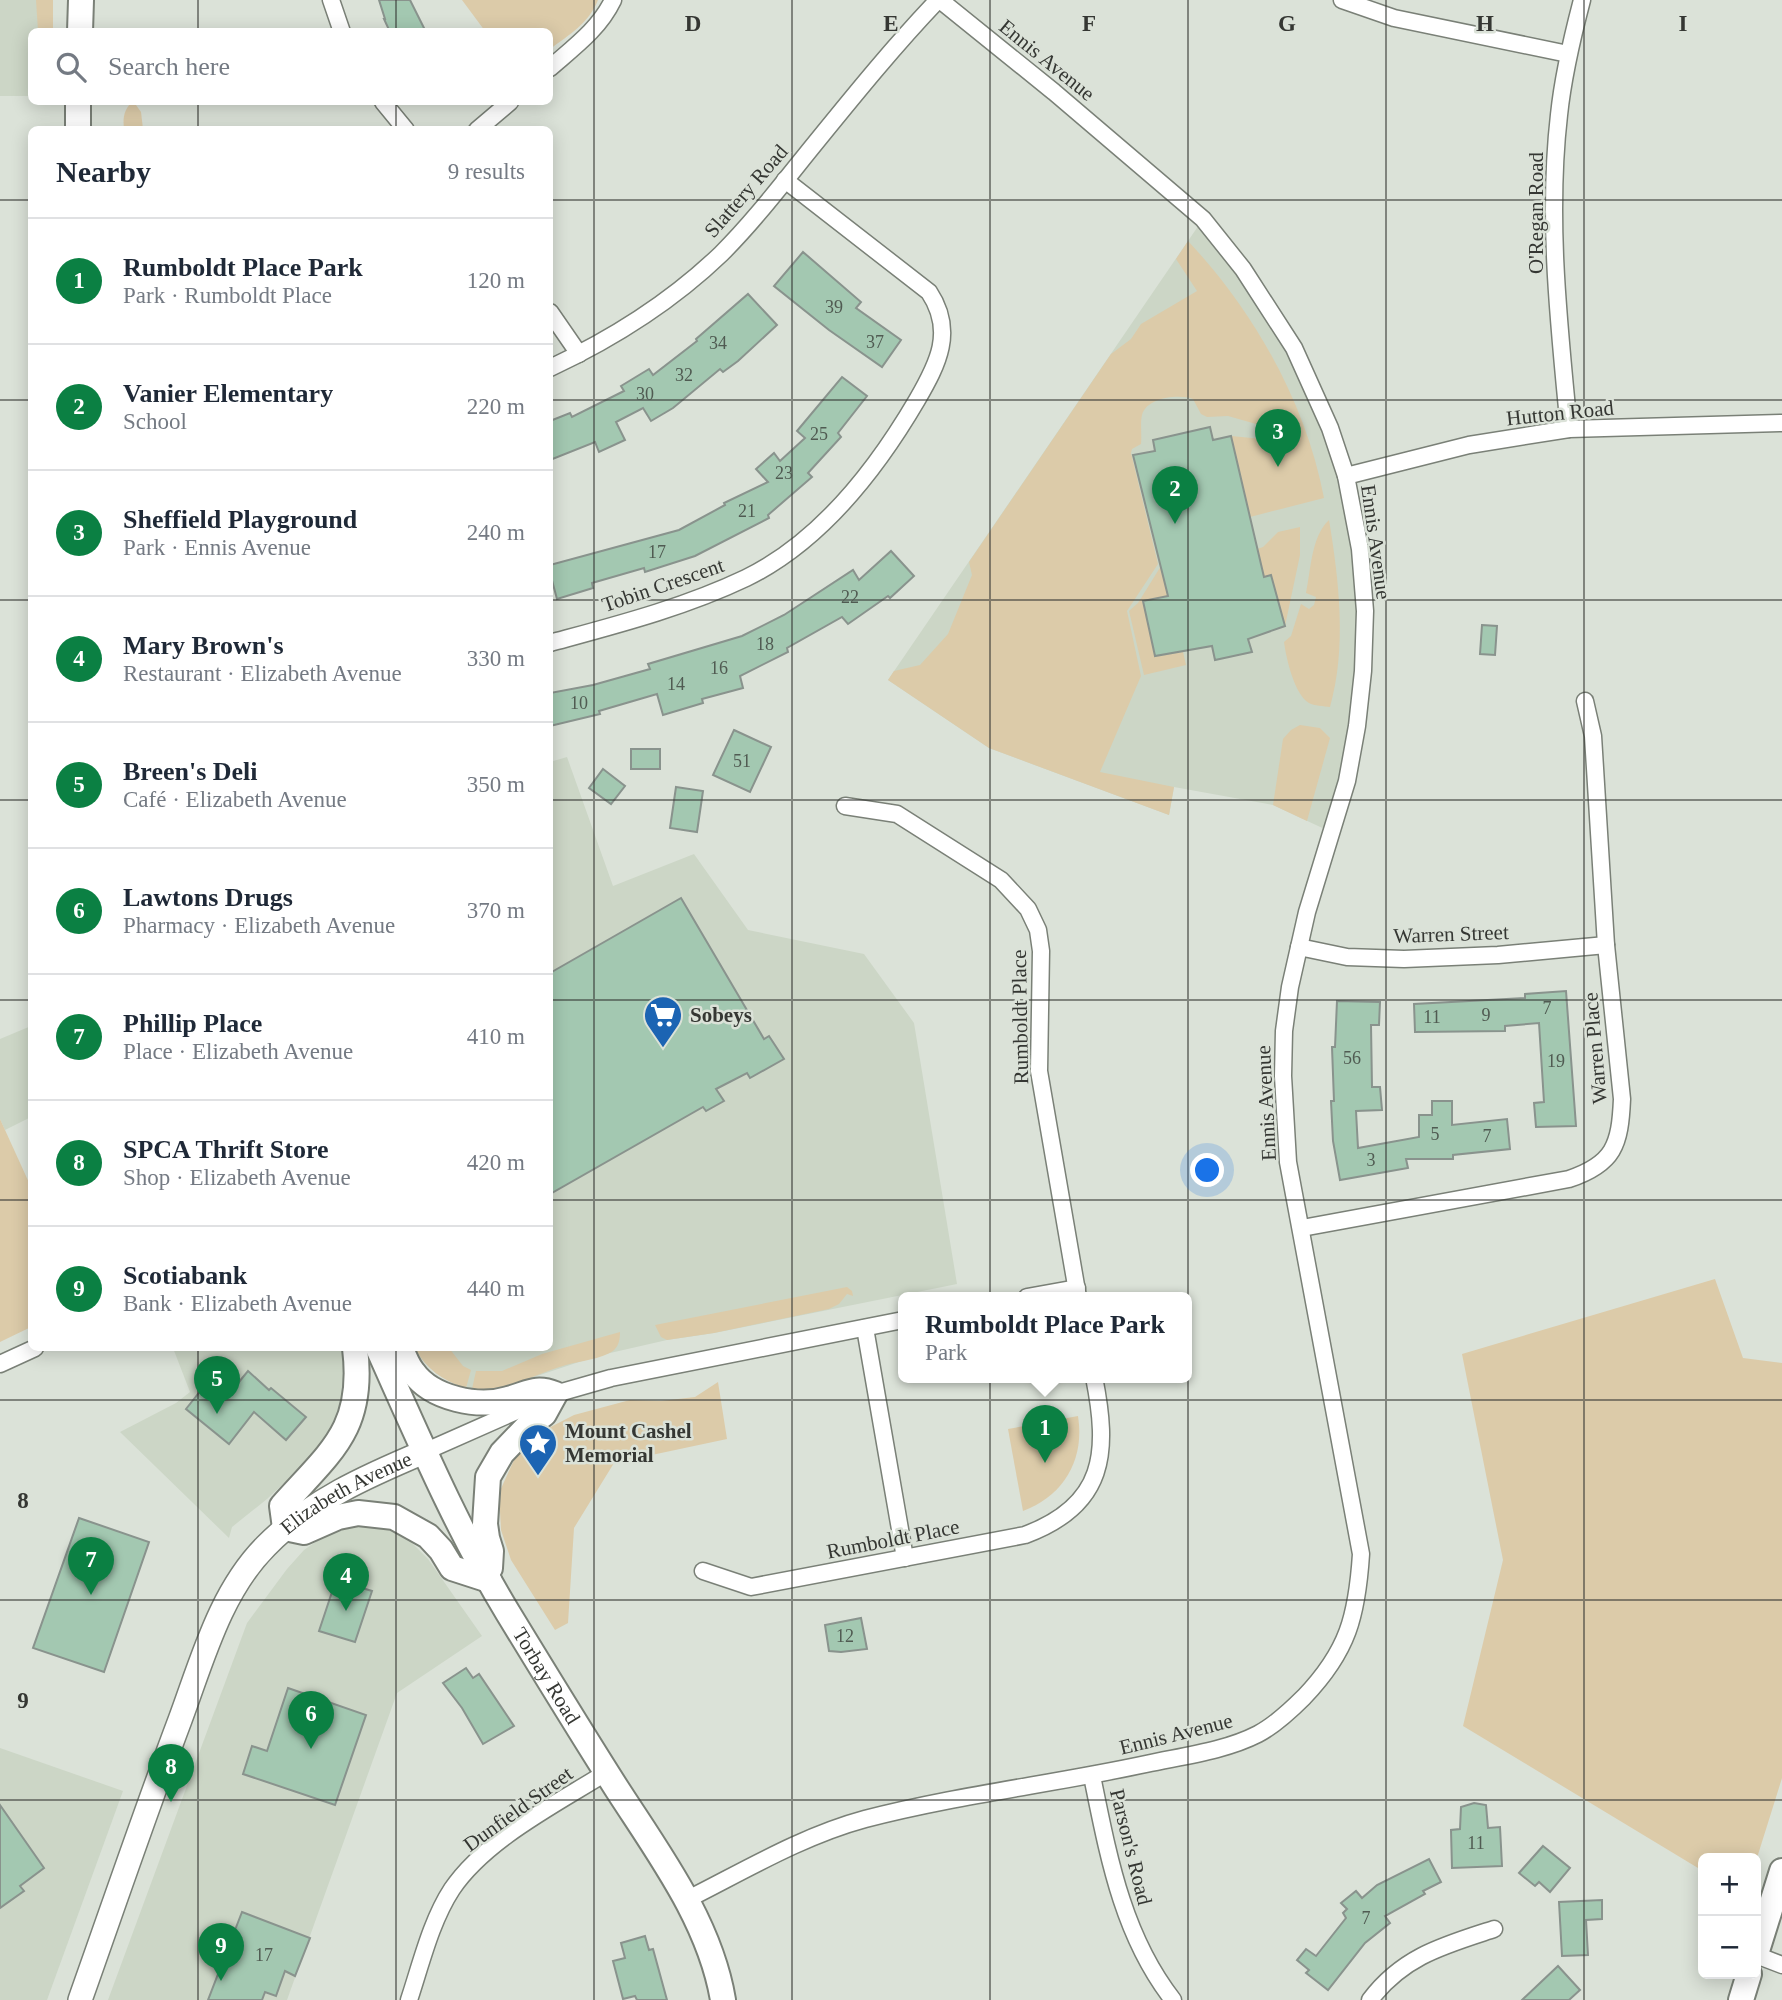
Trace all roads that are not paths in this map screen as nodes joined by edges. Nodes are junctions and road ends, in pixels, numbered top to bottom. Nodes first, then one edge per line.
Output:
1 (81, 0) edge
2 (331, 0) edge
3 (613, 0) edge
4 (939, 0) edge
5 (1342, 0) edge
6 (1582, 0) edge
7 (80, 28) edge
8 (341, 28) edge
9 (1568, 54) junction
10 (553, 65) edge
11 (78, 105) edge
12 (385, 105) edge
13 (506, 105) edge
14 (78, 126) edge
15 (403, 126) edge
16 (482, 126) edge
17 (785, 180) junction
18 (553, 316) edge
19 (579, 354) junction
20 (553, 367) edge
21 (1782, 423) edge
22 (1569, 429) junction
23 (1346, 476) junction
24 (553, 642) edge
25 (1585, 701) dead end
26 (845, 806) dead end
27 (1606, 945) junction
28 (1299, 947) junction
29 (1302, 1228) junction
30 (1078, 1292) edge
31 (898, 1322) edge
32 (865, 1328) junction
33 (28, 1351) edge
34 (355, 1351) edge
35 (379, 1351) edge
36 (402, 1351) edge
37 (0, 1364) edge
38 (1095, 1383) edge
39 (555, 1394) junction
40 (424, 1452) junction
41 (285, 1528) junction
42 (905, 1558) junction
43 (703, 1571) dead end
44 (489, 1580) junction
45 (607, 1772) junction
46 (1091, 1776) junction
47 (1782, 1871) edge
48 (686, 1900) junction
49 (1494, 1930) dead end
50 (1761, 1939) edge
51 (1761, 1957) edge
52 (1782, 1965) edge
53 (1747, 1979) edge
54 (80, 2000) edge
55 (409, 2000) edge
56 (723, 2000) edge
57 (1173, 2000) edge
58 (1370, 2000) edge
59 (1741, 2000) edge

1 - 7 main road
2 - 8 street
3 - 10 street
4 - 17 street, Slattery Road
4 - 23 street, Ennis Avenue
5 - 9 street
6 - 9 street, O'Regan Road
9 - 22 street, O'Regan Road
11 - 14 main road
12 - 15 street
13 - 16 street
17 - 19 street, Slattery Road
17 - 24 street, Tobin Crescent
18 - 19 street
19 - 20 street, Slattery Road
21 - 22 street, Hutton Road
22 - 23 street, Hutton Road
23 - 28 street, Ennis Avenue
25 - 27 street, Warren Place
26 - 30 street, Rumboldt Place
27 - 28 street, Warren Street
27 - 29 street, Warren Place
28 - 29 street, Ennis Avenue
29 - 46 street, Ennis Avenue
31 - 32 street, Elizabeth Avenue
32 - 39 street, Elizabeth Avenue
32 - 42 street
33 - 37 street
34 - 41 main road
35 - 40 main road, Torbay Road
36 - 39 main road
38 - 42 street, Rumboldt Place
39 - 40 street, Elizabeth Avenue
39 - 44 main road
40 - 41 main road, Elizabeth Avenue
40 - 44 main road, Torbay Road
41 - 44 main road
41 - 54 main road, Elizabeth Avenue
42 - 43 street, Rumboldt Place
44 - 45 main road, Torbay Road
45 - 48 main road, Torbay Road
45 - 55 street, Dunfield Street
46 - 48 street, Ennis Avenue
46 - 57 street, Parson's Road
47 - 50 main road
48 - 56 main road, Torbay Road
49 - 58 street
51 - 52 street
53 - 59 main road

